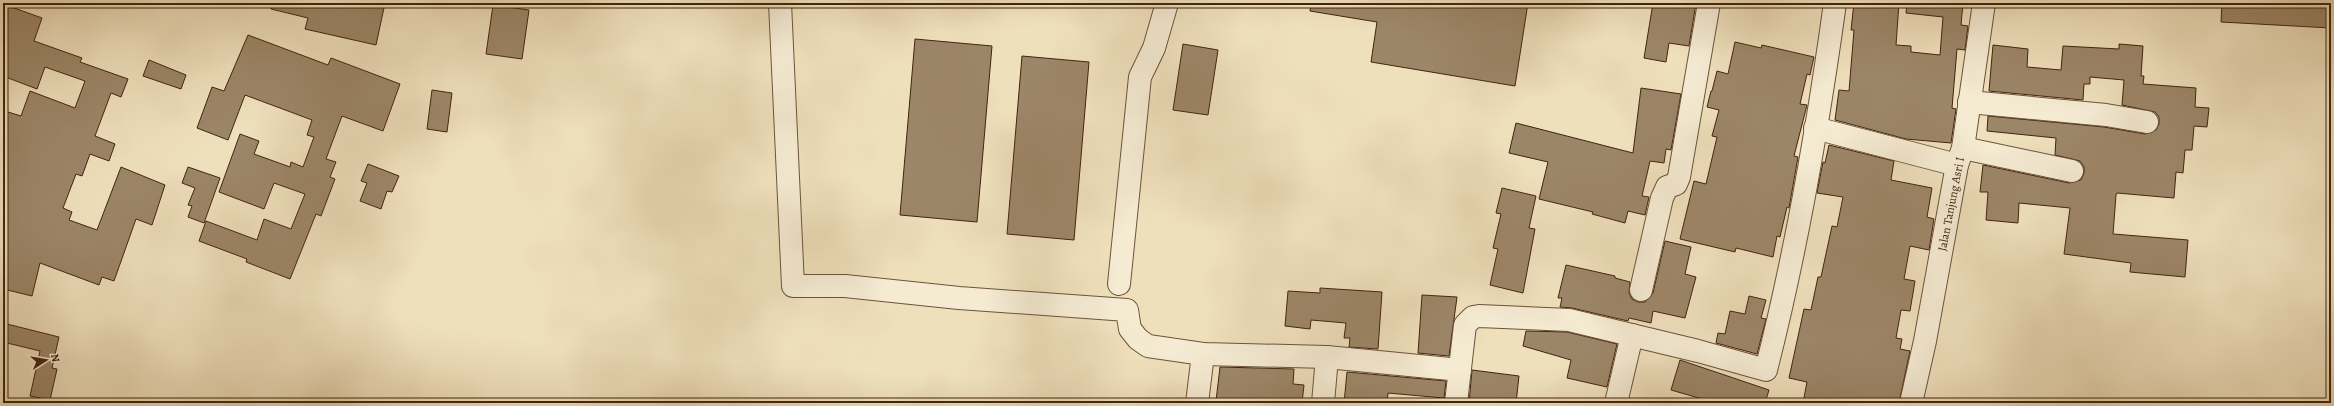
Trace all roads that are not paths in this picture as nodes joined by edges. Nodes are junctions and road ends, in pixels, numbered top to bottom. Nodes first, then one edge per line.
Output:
1 (780, 3) edge
2 (1167, 3) edge
3 (1709, 3) edge
4 (1835, 3) edge
5 (1984, 3) edge
6 (1969, 102) junction
7 (2148, 122) dead end
8 (1815, 128) junction
9 (1960, 157) junction
10 (2072, 171) dead end
11 (1119, 284) dead end
12 (1641, 290) dead end
13 (1632, 335) junction
14 (1203, 354) junction
15 (1327, 357) junction
16 (1460, 370) junction
17 (1197, 403) edge
18 (1323, 403) edge
19 (1456, 403) edge
20 (1616, 403) edge
21 (1911, 403) edge

1 - 14 street
2 - 11 street
3 - 12 street
4 - 8 street
5 - 6 street, Jalan Tanjung Asri I
6 - 7 street
6 - 9 street, Jalan Tanjung Asri I
8 - 9 street
8 - 13 street
9 - 10 street
9 - 21 street, Jalan Tanjung Asri I
13 - 16 street
13 - 20 street
14 - 15 street
14 - 17 street
15 - 16 street
15 - 18 street
16 - 19 street

